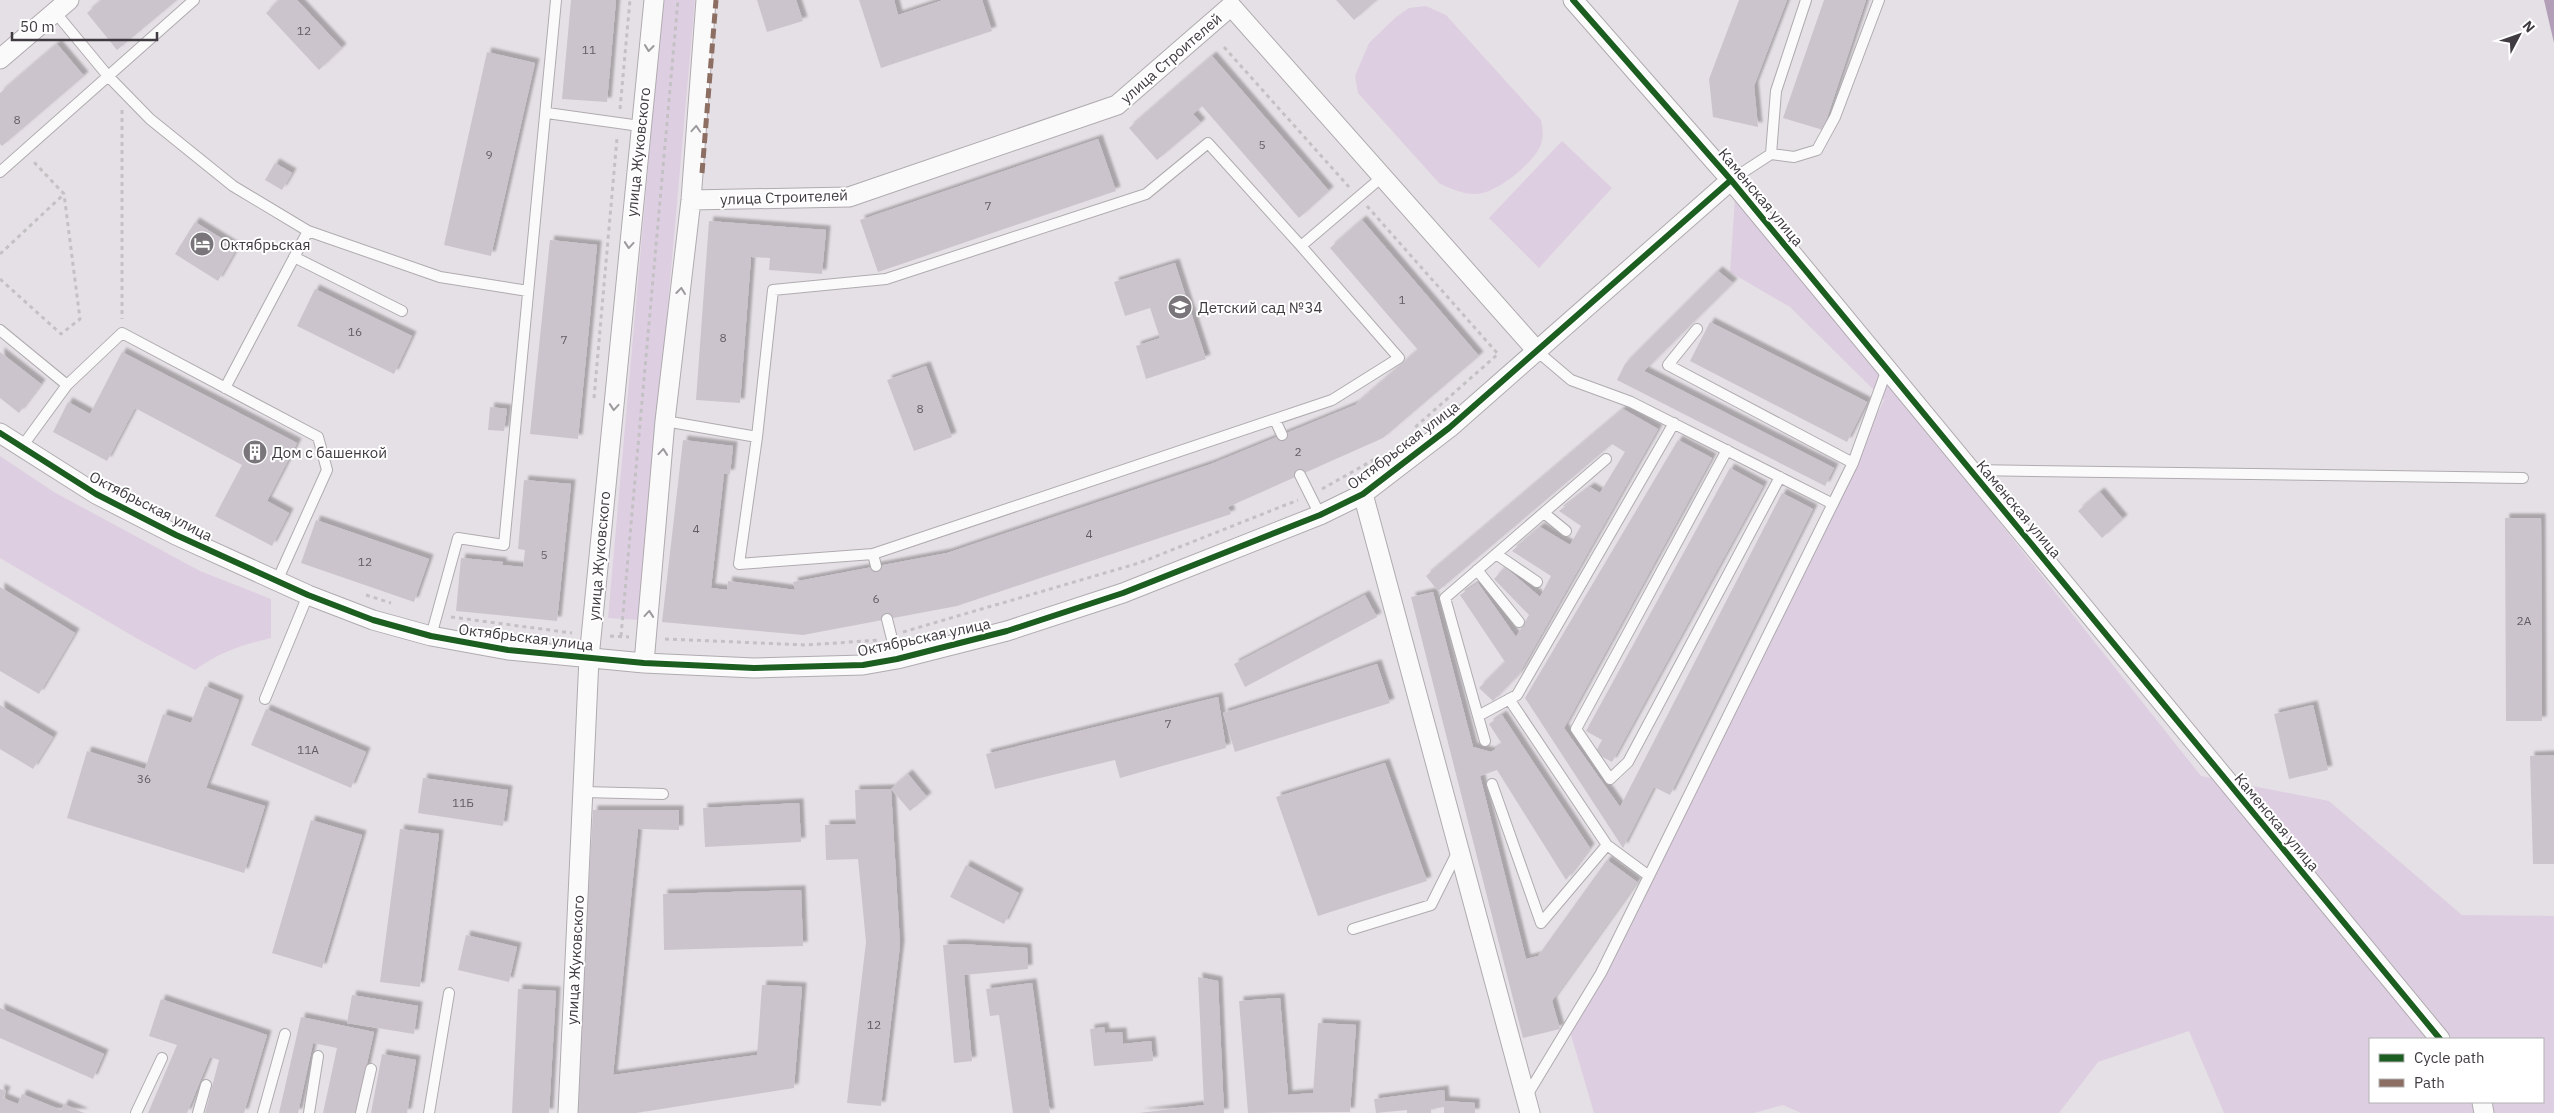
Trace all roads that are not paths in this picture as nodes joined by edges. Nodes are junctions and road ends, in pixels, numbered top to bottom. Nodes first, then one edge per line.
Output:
1 (69, 0) edge
2 (194, 0) edge
3 (556, 0) edge
4 (654, 0) edge
5 (706, 0) edge
6 (1574, 0) edge
7 (1806, 0) edge
8 (1878, 0) edge
9 (55, 12) junction
10 (0, 59) edge
11 (108, 76) junction
12 (547, 113) junction
13 (640, 126) junction
14 (1772, 154) junction
15 (0, 172) edge
16 (1382, 176) junction
17 (1731, 180) junction
18 (691, 200) junction
19 (308, 231) junction
20 (1301, 246) junction
21 (294, 257) junction
22 (528, 292) junction
23 (402, 311) dead end
24 (1697, 329) dead end
25 (0, 330) edge
26 (1538, 352) junction
27 (1887, 369) junction
28 (67, 385) junction
29 (225, 388) junction
30 (1276, 420) junction
31 (665, 421) junction
32 (1674, 423) junction
33 (0, 433) edge
34 (1282, 435) dead end
35 (757, 437) junction
36 (22, 448) junction
37 (1727, 450) junction
38 (1606, 459) dead end
39 (1853, 463) junction
40 (1971, 470) junction
41 (1300, 475) dead end
42 (1780, 477) junction
43 (2523, 478) dead end
44 (1363, 494) junction
45 (1833, 504) junction
46 (1544, 513) junction
47 (1320, 515) junction
48 (1566, 531) dead end
49 (873, 554) junction
50 (1496, 554) junction
51 (876, 566) dead end
52 (1477, 570) junction
53 (277, 581) junction
54 (1537, 582) dead end
55 (308, 595) junction
56 (887, 619) dead end
57 (1519, 622) dead end
58 (431, 636) junction
59 (590, 658) junction
60 (897, 659) junction
61 (644, 662) junction
62 (265, 699) dead end
63 (1509, 699) junction
64 (1478, 716) junction
65 (1485, 741) dead end
66 (1492, 784) dead end
67 (583, 792) junction
68 (663, 794) dead end
69 (1607, 845) junction
70 (1459, 850) junction
71 (1649, 876) junction
72 (1353, 929) dead end
73 (449, 993) dead end
74 (285, 1034) dead end
75 (2439, 1038) edge
76 (318, 1056) dead end
77 (162, 1058) dead end
78 (371, 1069) dead end
79 (206, 1085) dead end
80 (1528, 1105) edge
81 (136, 1113) edge
82 (198, 1113) edge
83 (263, 1113) edge
84 (309, 1113) edge
85 (360, 1113) edge
86 (429, 1113) edge
87 (568, 1113) edge

1 - 9 street
2 - 11 lane
3 - 12 lane
4 -> 13 street, улица Жуковского
18 -> 5 street
6 - 17 street, Каменская улица
7 - 14 lane
8 - 14 lane
9 - 10 street
9 - 11 lane
11 - 15 lane
11 - 19 lane
12 - 13 lane
12 - 22 lane
13 -> 59 street, улица Жуковского
14 - 17 lane
16 - 18 street, улица Строителей
16 - 20 lane
16 - 26 street, улица Строителей
17 - 26 street, Октябрьская улица
17 - 27 street, Каменская улица
31 -> 18 street
19 - 21 lane
19 - 22 lane
20 - 30 lane
20 - 35 lane
21 - 23 lane
21 - 29 lane
22 - 58 lane
24 - 39 lane
25 - 28 lane
26 - 32 lane
26 - 44 street, Октябрьская улица
27 - 39 lane
27 - 40 street, Каменская улица
28 - 29 lane
28 - 36 lane
29 - 53 lane
30 - 34 lane
30 - 49 lane
31 - 35 lane
61 -> 31 street
32 - 37 lane
32 - 63 lane
33 - 36 street, Октябрьская улица
35 - 49 lane
36 - 53 street, Октябрьская улица
37 - 42 lane
37 - 42 lane
38 - 46 lane
39 - 45 lane
40 - 43 lane
40 - 75 street, Каменская улица
41 - 47 lane
42 - 45 lane
44 - 47 street, Октябрьская улица
44 - 70 street
45 - 71 lane
46 - 48 lane
46 - 50 lane
47 - 60 street, Октябрьская улица
49 - 51 lane
50 - 52 lane
50 - 54 lane
52 - 57 lane
52 - 64 lane
53 - 55 street, Октябрьская улица
55 - 58 street, Октябрьская улица
55 - 62 lane
56 - 60 lane
58 - 59 street, Октябрьская улица
59 - 61 street, Октябрьская улица
59 - 67 street, улица Жуковского
60 - 61 street, Октябрьская улица
63 - 64 lane
63 - 69 lane
64 - 65 lane
66 - 69 lane
67 - 68 lane
67 - 87 street, улица Жуковского
69 - 71 lane
70 - 72 lane
70 - 80 street
71 - 80 lane
73 - 86 lane
74 - 83 lane
76 - 84 lane
77 - 81 lane
78 - 85 lane
79 - 82 lane

